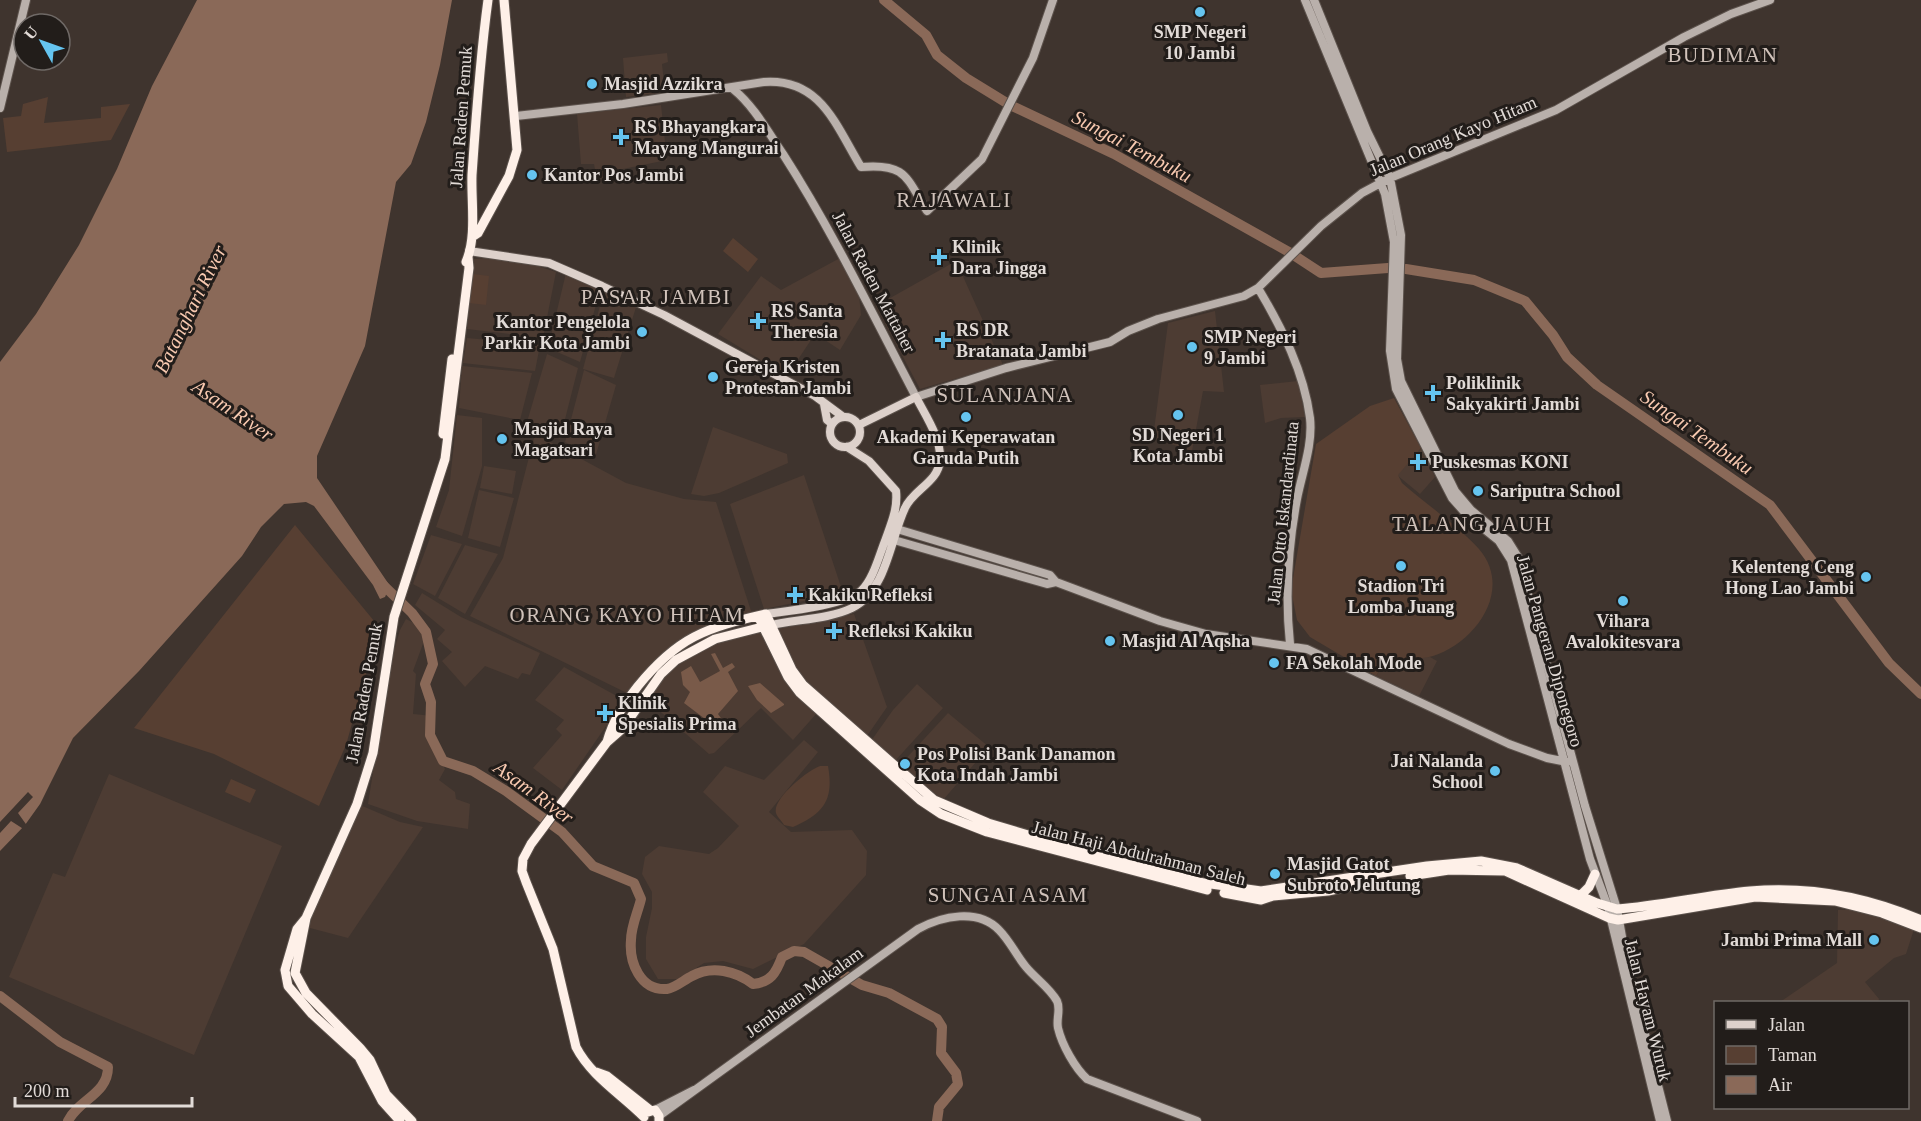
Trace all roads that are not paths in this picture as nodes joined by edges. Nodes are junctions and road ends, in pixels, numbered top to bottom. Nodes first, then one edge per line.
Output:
1 (26, 0) edge
2 (488, 0) edge
3 (504, 0) edge
4 (1053, 0) edge
5 (1305, 0) edge
6 (1314, 0) edge
7 (1770, 0) edge
8 (1338, 72) junction
9 (1344, 85) junction
10 (733, 89) junction
11 (0, 108) edge
12 (516, 117) junction
13 (1390, 178) junction
14 (1382, 183) junction
15 (472, 237) junction
16 (468, 254) junction
17 (1258, 288) junction
18 (916, 397) junction
19 (824, 404) junction
20 (842, 416) junction
21 (832, 424) junction
22 (860, 425) junction
23 (847, 447) junction
24 (1435, 457) junction
25 (897, 500) junction
26 (907, 504) junction
27 (897, 529) junction
28 (894, 540) junction
29 (974, 552) junction
30 (971, 562) junction
31 (1056, 582) junction
32 (762, 615) junction
33 (766, 626) junction
34 (1290, 644) junction
35 (1540, 654) junction
36 (608, 742) junction
37 (1567, 762) junction
38 (1595, 874) junction
39 (1797, 895) junction
40 (1580, 896) junction
41 (1612, 908) junction
42 (1883, 910) junction
43 (306, 918) junction
44 (1614, 919) junction
45 (1921, 921) edge
46 (1921, 928) edge
47 (654, 1117) edge
48 (400, 1121) edge
49 (412, 1121) edge
50 (1197, 1121) edge
51 (1660, 1121) edge
52 (1667, 1121) edge

1 - 11 main road
2 - 15 highway, Jalan Raden Pemuk
3 - 12 highway
4 - 10 main road
5 - 8 main road
6 - 8 main road
7 - 13 main road, Jalan Orang Kayo Hitam
8 - 9 main road
9 - 13 main road, Jalan Pangeran Diponegoro
9 - 14 main road, Jalan Pangeran Diponegoro
10 - 12 main road
10 - 18 main road, Jalan Raden Mattaher
12 - 15 highway
13 - 14 main road, Jalan Orang Kayo Hitam
13 - 24 main road, Jalan Pangeran Diponegoro
14 - 17 main road, Jalan Orang Kayo Hitam
14 - 24 main road, Jalan Pangeran Diponegoro
15 - 16 highway, Jalan Raden Pemuk
16 - 19 main road
16 - 43 highway, Jalan Raden Pemuk
17 - 18 main road, Jalan Orang Kayo Hitam
17 - 34 main road, Jalan Otto Iskandardinata
18 - 22 main road, Jalan Orang Kayo Hitam
18 - 26 main road, Jalan Raden Mattaher
19 - 20 main road
19 - 21 main road
20 - 21 main road
20 - 22 main road
21 - 23 main road
22 - 23 main road
23 - 25 main road
24 - 35 main road, Jalan Pangeran Diponegoro
25 - 26 main road
25 - 32 main road
26 - 27 main road, Jalan Raden Mattaher
27 - 28 main road, Jalan Raden Mattaher
27 - 29 main road
28 - 30 main road
28 - 33 main road, Jalan Raden Mattaher
29 - 30 main road
29 - 31 main road
30 - 31 main road
31 - 34 main road
32 - 33 highway
32 - 36 highway
33 - 36 highway
33 - 40 highway, Jalan Haji Abdulrahman Saleh
33 - 44 highway, Jalan Haji Abdulrahman Saleh
34 - 37 main road
35 - 37 main road, Jalan Pangeran Diponegoro
35 - 41 main road, Jalan Pangeran Diponegoro
36 - 47 highway
37 - 38 main road, Jalan Pangeran Diponegoro
38 - 40 highway
38 - 41 main road, Jalan Pangeran Diponegoro
39 - 41 highway
39 - 42 highway
39 - 44 highway
40 - 41 highway, Jalan Haji Abdulrahman Saleh
41 - 44 main road
42 - 45 highway
42 - 46 highway
43 - 48 highway, Jalan Raden Pemuk
43 - 49 highway, Jalan Raden Pemuk
44 - 51 main road, Jalan Hayam Wuruk
44 - 52 main road, Jalan Hayam Wuruk
47 - 50 main road, Jembatan Makalam

